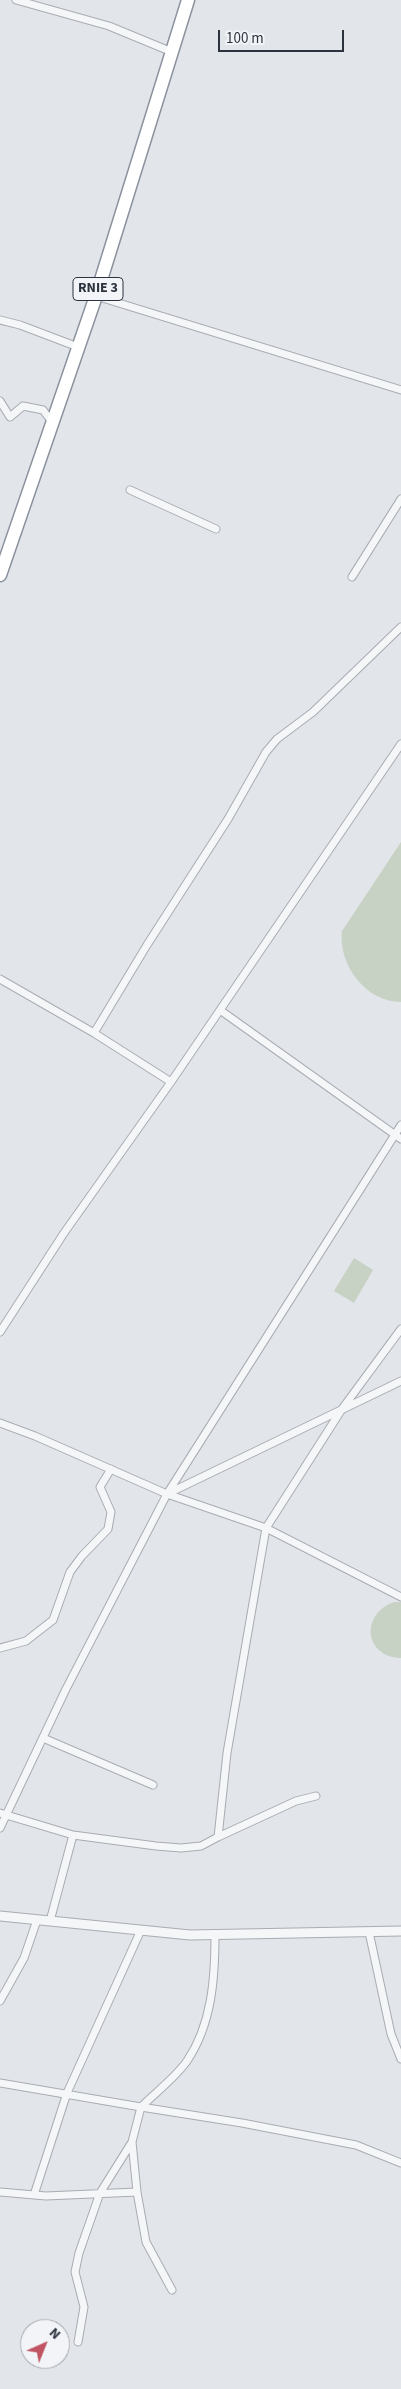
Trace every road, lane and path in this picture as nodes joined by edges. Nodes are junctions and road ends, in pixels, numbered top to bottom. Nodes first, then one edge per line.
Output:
1 (16, 0) edge
2 (188, 0) edge
3 (172, 52) junction
4 (96, 296) junction
5 (0, 320) edge
6 (78, 348) junction
7 (401, 390) edge
8 (0, 401) edge
9 (53, 423) junction
10 (130, 490) dead end
11 (401, 499) edge
12 (216, 529) dead end
13 (0, 575) edge
14 (352, 577) dead end
15 (401, 627) edge
16 (401, 744) edge
17 (0, 979) edge
18 (220, 1010) junction
19 (94, 1033) junction
20 (171, 1082) junction
21 (401, 1125) edge
22 (398, 1137) edge
23 (401, 1329) edge
24 (0, 1332) edge
25 (401, 1381) edge
26 (342, 1409) junction
27 (0, 1423) edge
28 (111, 1469) junction
29 (167, 1494) junction
30 (266, 1528) junction
31 (401, 1597) edge
32 (0, 1648) edge
33 (43, 1738) junction
34 (153, 1785) dead end
35 (316, 1796) dead end
36 (4, 1814) edge
37 (0, 1828) edge
38 (73, 1835) junction
39 (218, 1837) junction
40 (0, 1916) edge
41 (38, 1920) junction
42 (50, 1922) junction
43 (141, 1930) junction
44 (401, 1931) edge
45 (370, 1932) junction
46 (215, 1935) junction
47 (0, 2001) edge
48 (401, 2059) edge
49 (0, 2083) edge
50 (67, 2093) junction
51 (141, 2107) junction
52 (132, 2142) junction
53 (401, 2163) edge
54 (0, 2192) edge
55 (137, 2192) junction
56 (100, 2193) junction
57 (34, 2195) junction
58 (172, 2290) dead end
59 (78, 2342) dead end

1 - 3 street
2 - 3 highway, RNIE 3
3 - 4 highway, RNIE 3
4 - 6 highway, RNIE 3
4 - 7 street
5 - 6 street
6 - 9 highway, RNIE 3
8 - 9 street
9 - 13 highway, RNIE 3
10 - 12 street
11 - 14 street
15 - 19 street
16 - 18 street
17 - 19 street
18 - 20 street
18 - 22 street
19 - 20 street
20 - 24 street
21 - 22 street
22 - 29 street
23 - 26 street
25 - 26 street
26 - 29 street
26 - 30 street
27 - 28 street
28 - 29 street
28 - 32 street
29 - 30 street
29 - 33 street
30 - 31 street
30 - 39 street
33 - 34 street
33 - 36 street
35 - 39 street
36 - 37 street
36 - 38 street
38 - 39 street
38 - 42 street
40 - 41 street
41 - 42 street
41 - 47 street
42 - 43 street
43 - 46 street
43 - 50 street
44 - 45 street
45 - 46 street
45 - 48 street
46 - 51 street
49 - 50 street
50 - 51 street
50 - 57 street
51 - 52 street
51 - 53 street
52 - 55 street
52 - 56 street
54 - 57 street
55 - 56 street
55 - 58 street
56 - 57 street
56 - 59 street

